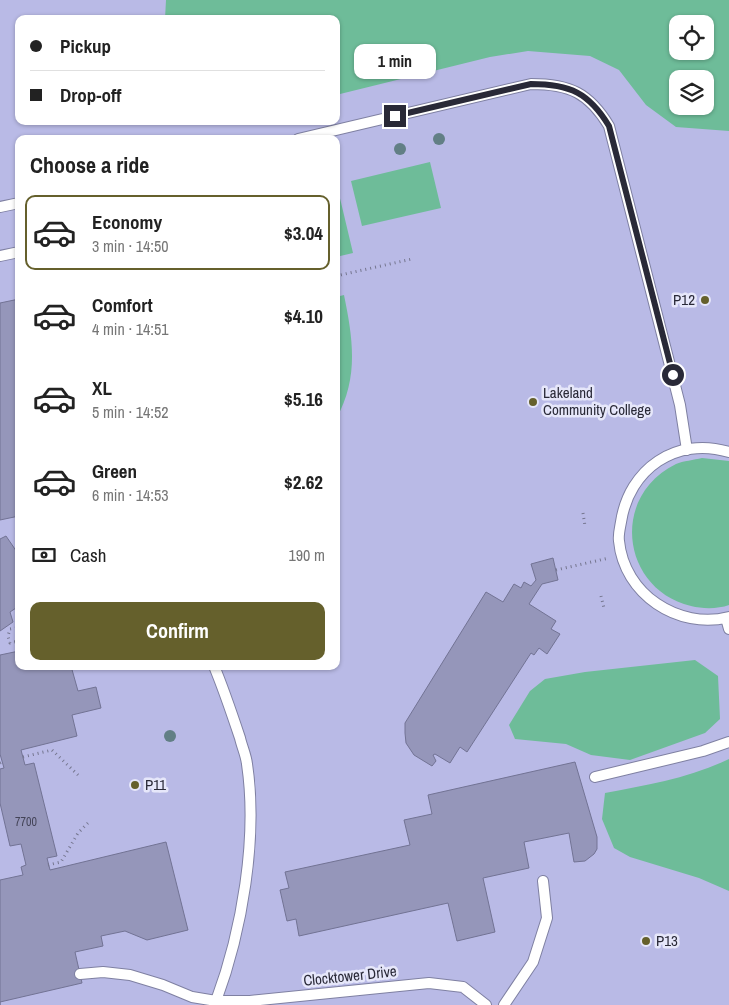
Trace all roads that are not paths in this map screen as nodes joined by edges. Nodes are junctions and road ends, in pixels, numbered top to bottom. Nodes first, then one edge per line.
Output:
1 (315, 135) edge
2 (15, 204) edge
3 (0, 207) edge
4 (15, 253) edge
5 (0, 256) edge
6 (686, 450) junction
7 (729, 452) edge
8 (728, 618) edge
9 (729, 629) edge
10 (216, 670) edge
11 (729, 742) edge
12 (595, 777) dead end
13 (543, 881) dead end
14 (80, 974) dead end
15 (215, 1003) edge
16 (486, 1005) edge
17 (504, 1005) edge

1 - 6 lane
2 - 3 lane
4 - 5 lane
6 - 7 lane
6 - 8 lane
8 - 9 lane
10 - 15 lane
11 - 12 lane
13 - 17 lane
14 - 15 lane, Clocktower Drive
15 - 16 lane, Clocktower Drive

